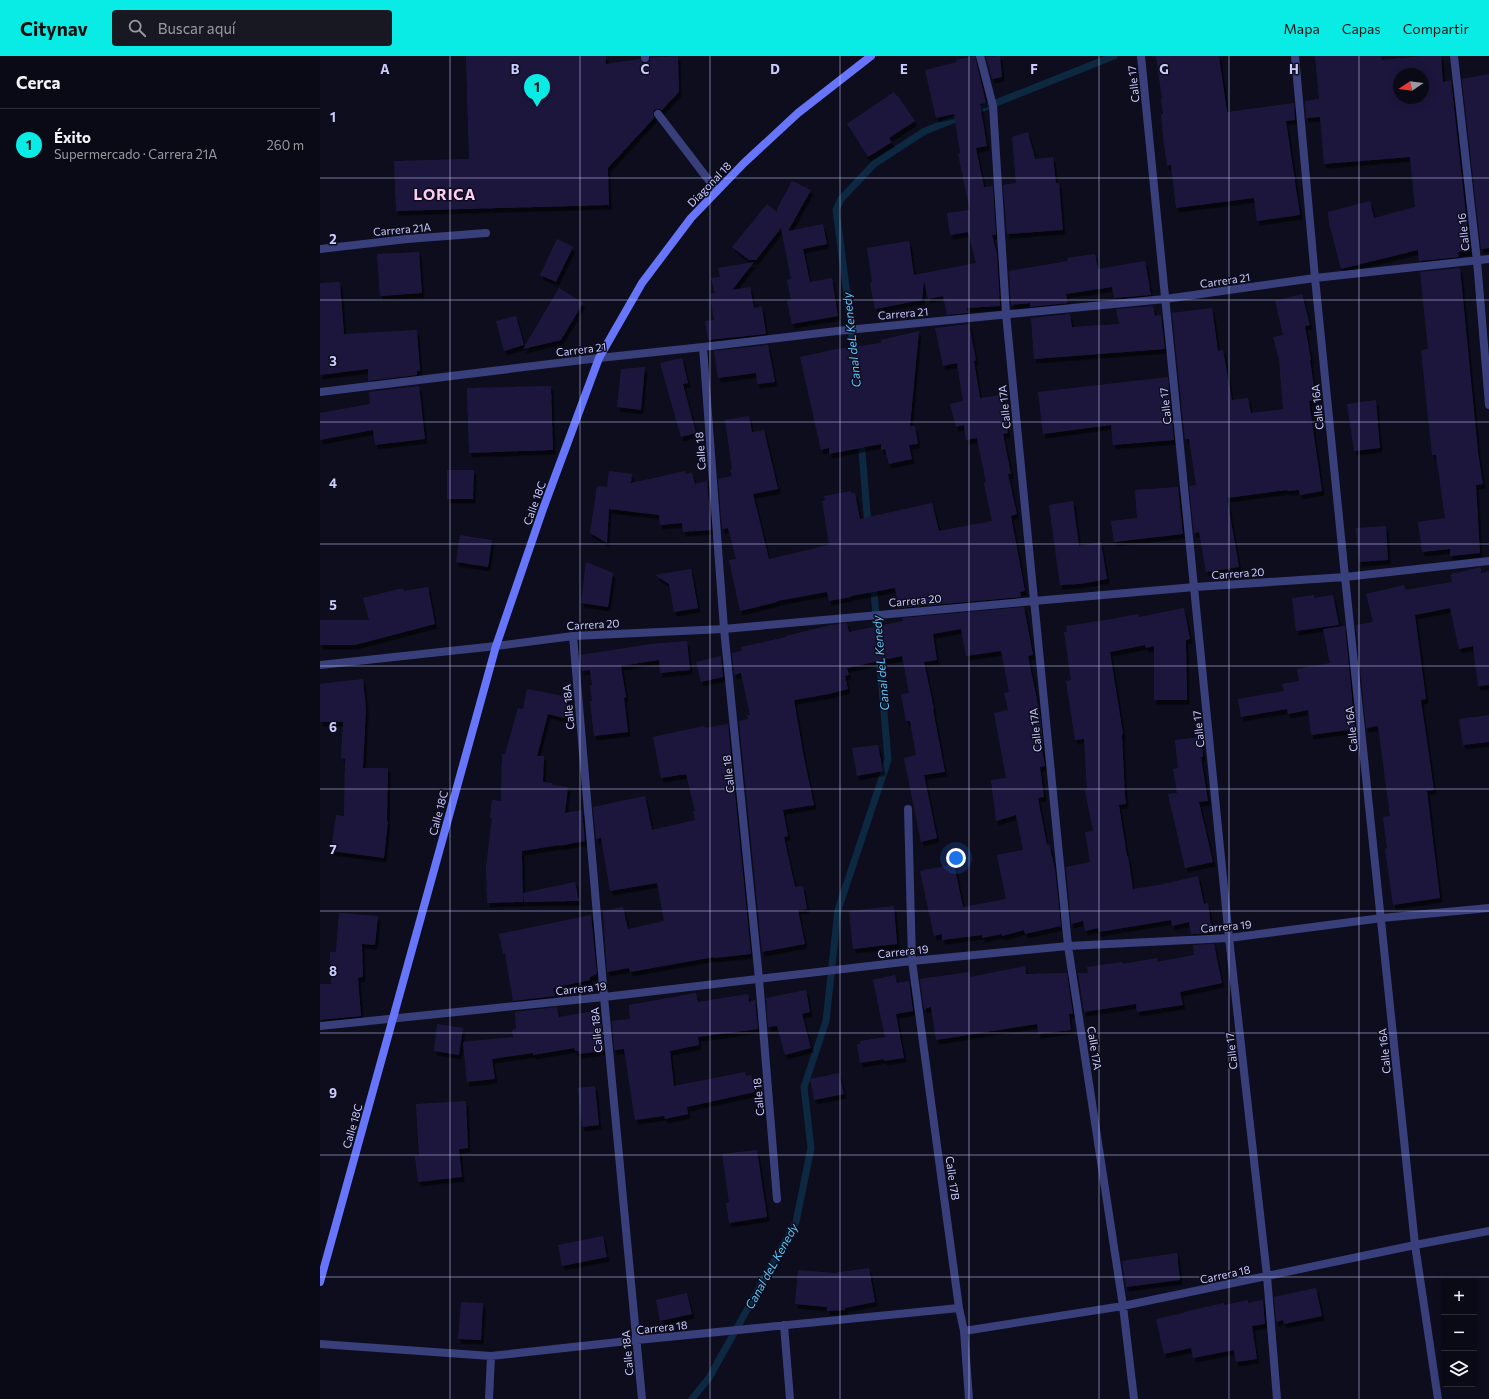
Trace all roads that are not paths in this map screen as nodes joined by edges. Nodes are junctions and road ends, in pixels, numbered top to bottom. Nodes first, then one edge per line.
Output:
1 (871, 56) edge
2 (980, 56) edge
3 (1295, 56) edge
4 (1454, 56) edge
5 (1141, 57) edge
6 (658, 114) dead end
7 (717, 191) junction
8 (486, 233) dead end
9 (320, 249) edge
10 (1489, 259) edge
11 (1477, 261) junction
12 (1315, 278) junction
13 (1165, 299) junction
14 (1006, 314) junction
15 (703, 347) junction
16 (598, 358) junction
17 (320, 392) edge
18 (1489, 405) edge
19 (1489, 561) edge
20 (1345, 577) junction
21 (1195, 588) junction
22 (1034, 601) junction
23 (724, 629) junction
24 (573, 636) junction
25 (496, 646) junction
26 (320, 665) edge
27 (908, 809) dead end
28 (1489, 908) edge
29 (1382, 918) junction
30 (1229, 938) junction
31 (1068, 946) junction
32 (912, 961) junction
33 (759, 979) junction
34 (604, 997) junction
35 (393, 1019) junction
36 (320, 1026) edge
37 (777, 1199) dead end
38 (1489, 1231) edge
39 (1415, 1244) junction
40 (1267, 1276) junction
41 (320, 1282) edge
42 (1123, 1306) junction
43 (959, 1308) junction
44 (784, 1325) junction
45 (964, 1330) junction
46 (637, 1340) junction
47 (320, 1344) edge
48 (491, 1356) junction
49 (489, 1399) edge
50 (642, 1399) edge
51 (790, 1399) edge
52 (969, 1399) edge
53 (1134, 1399) edge
54 (1276, 1399) edge
55 (1438, 1399) edge

1 - 7 main road, Diagonal 18
2 - 14 street, Calle 17A
3 - 12 street, Calle 16A
4 - 11 street, Calle 16
5 - 13 street, Calle 17
6 - 7 street
7 - 16 main road, Diagonal 18
8 - 9 street, Carrera 21A
10 - 11 street, Carrera 21
11 - 12 street, Carrera 21
11 - 18 street, Calle 16
12 - 13 street, Carrera 21
12 - 20 street, Calle 16A
13 - 14 street, Carrera 21
13 - 21 street, Calle 17
14 - 15 street, Carrera 21
14 - 22 street, Calle 17A
15 - 16 street, Carrera 21
15 - 23 street, Calle 18
16 - 17 street, Carrera 21
16 - 25 main road, Calle 18C
19 - 20 street, Carrera 20
20 - 21 street, Carrera 20
20 - 29 street, Calle 16A
21 - 22 street, Carrera 20
21 - 30 street, Calle 17
22 - 23 street, Carrera 20
22 - 31 street, Calle 17A
23 - 24 street, Carrera 20
23 - 33 street, Calle 18
24 - 25 street, Carrera 20
24 - 34 street, Calle 18A
25 - 26 street, Carrera 20
25 - 35 main road, Calle 18C
27 - 32 street, Calle 17B
28 - 29 street, Carrera 19
29 - 30 street, Carrera 19
29 - 39 street, Calle 16A
30 - 31 street, Carrera 19
30 - 40 street, Calle 17
31 - 32 street, Carrera 19
31 - 42 street, Calle 17A
32 - 33 street, Carrera 19
32 - 43 street, Calle 17B
33 - 34 street, Carrera 19
33 - 37 street, Calle 18
34 - 35 street, Carrera 19
34 - 46 street, Calle 18A
35 - 36 street, Carrera 19
35 - 41 main road, Calle 18C
38 - 39 street, Carrera 18
39 - 40 street, Carrera 18
39 - 55 street, Calle 16A
40 - 42 street, Carrera 18
40 - 54 street, Calle 17
42 - 45 street, Carrera 18
42 - 53 street, Calle 17A
43 - 44 street, Carrera 18
43 - 45 street, Calle 17B
44 - 46 street, Carrera 18
44 - 51 street
45 - 52 street, Calle 17B
46 - 48 street, Carrera 18
46 - 50 street, Calle 18A
47 - 48 street, Carrera 18
48 - 49 street

